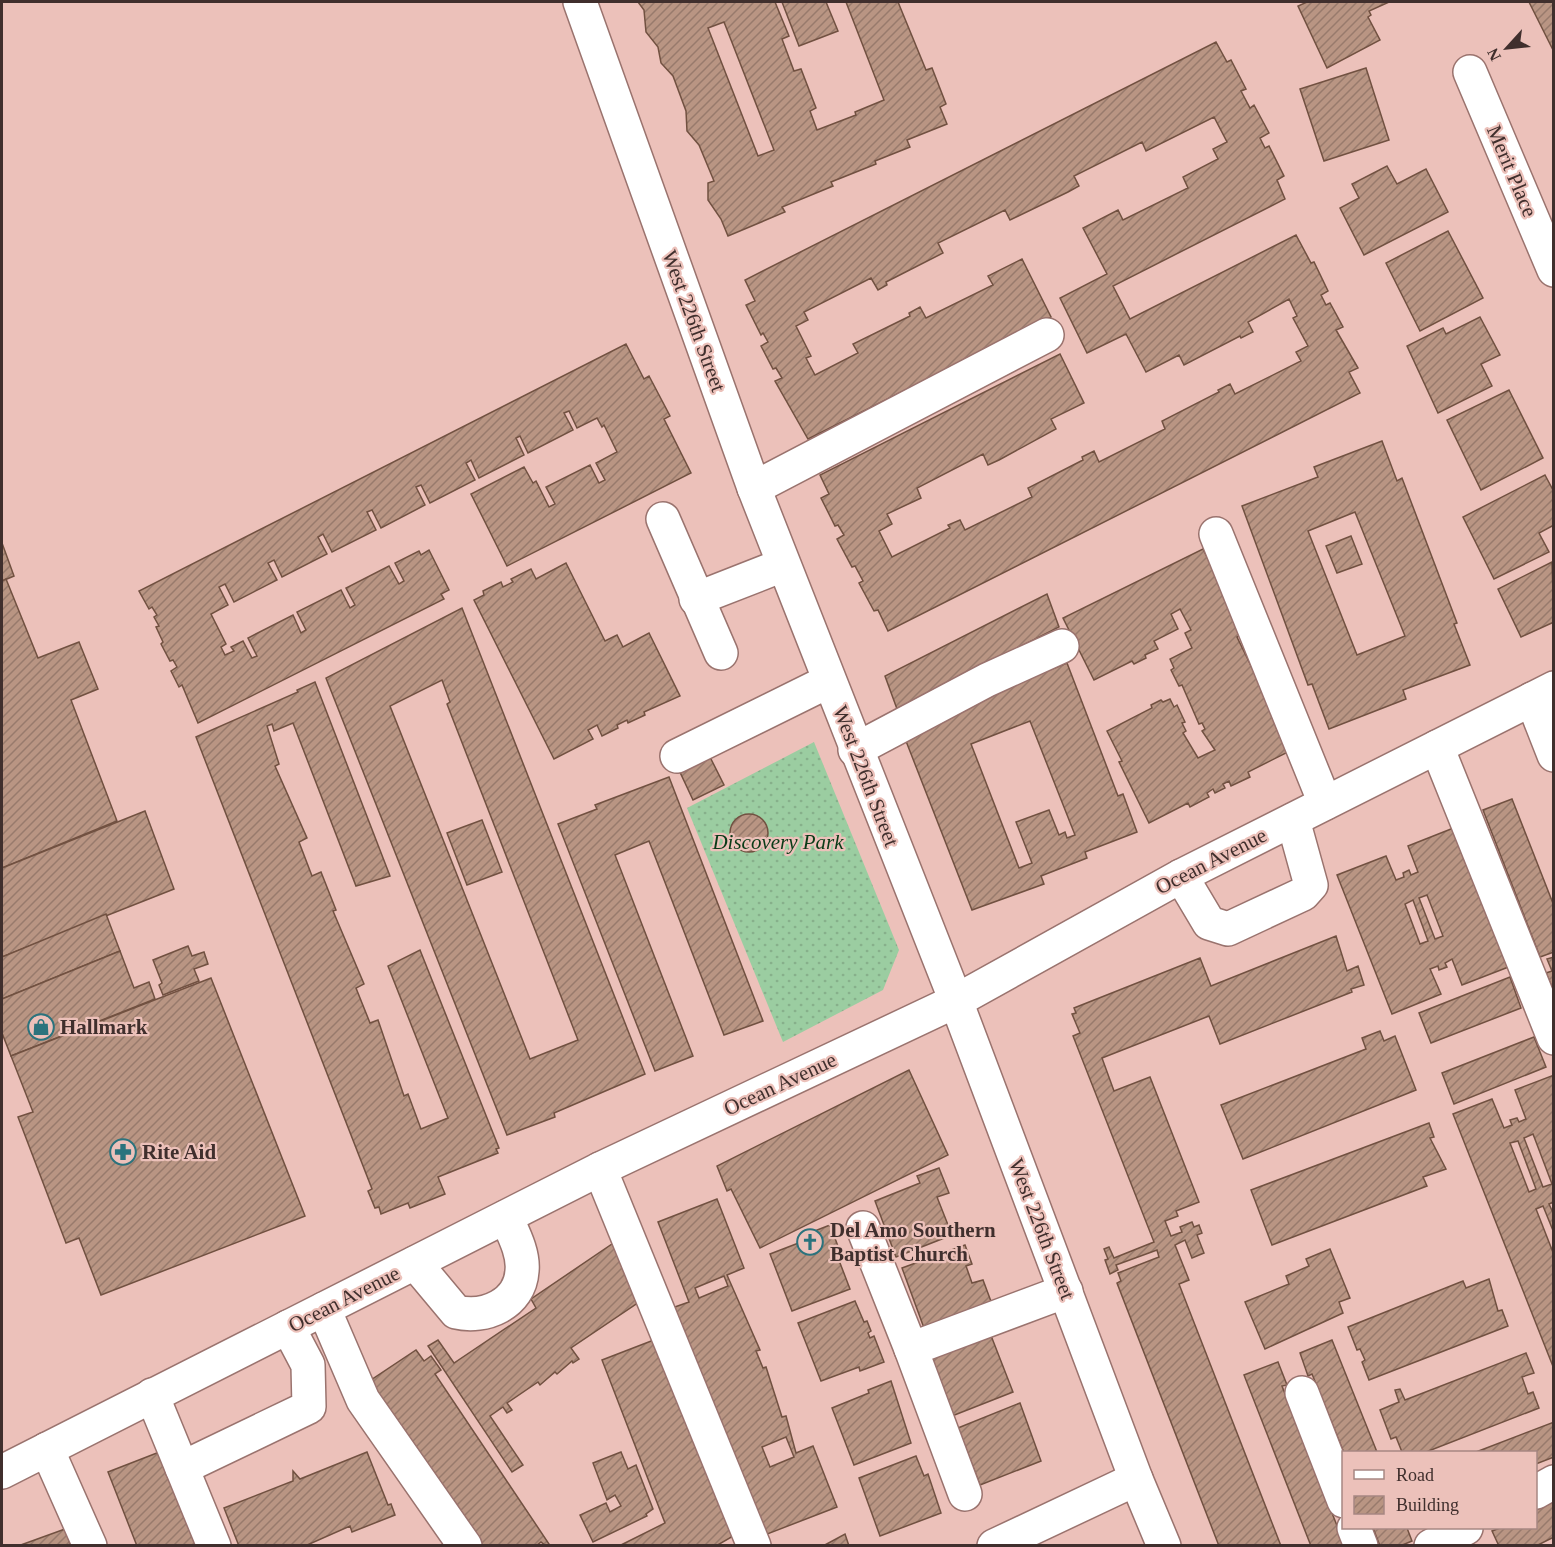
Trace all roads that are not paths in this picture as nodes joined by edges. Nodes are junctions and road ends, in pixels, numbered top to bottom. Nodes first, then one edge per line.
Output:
1 (580, 2) edge
2 (1470, 72) dead end
3 (1554, 270) edge
4 (1047, 335) dead end
5 (754, 488) junction
6 (663, 519) dead end
7 (1216, 534) dead end
8 (783, 565) junction
9 (696, 599) junction
10 (1062, 646) dead end
11 (721, 653) dead end
12 (829, 681) junction
13 (1543, 693) edge
14 (1437, 747) junction
15 (855, 750) junction
16 (1554, 755) edge
17 (677, 756) dead end
18 (1325, 803) junction
19 (1293, 820) junction
20 (1181, 876) junction
21 (956, 1001) junction
22 (1554, 1038) edge
23 (600, 1169) junction
24 (506, 1217) junction
25 (863, 1228) dead end
26 (415, 1263) junction
27 (1066, 1291) junction
28 (324, 1309) junction
29 (288, 1327) junction
30 (911, 1349) junction
31 (1302, 1393) dead end
32 (152, 1395) junction
33 (47, 1449) junction
34 (182, 1468) junction
35 (2, 1472) edge
36 (1136, 1479) junction
37 (1554, 1482) edge
38 (1537, 1491) edge
39 (965, 1494) dead end
40 (1342, 1496) edge
41 (1355, 1529) edge
42 (1462, 1529) edge
43 (1045, 1534) edge
44 (90, 1545) edge
45 (214, 1545) edge
46 (465, 1545) edge
47 (754, 1545) edge
48 (994, 1545) edge
49 (1164, 1545) edge
50 (1361, 1545) edge
51 (1431, 1545) edge

1 - 5 street, West 226th Street
2 - 3 street, Merit Place
4 - 5 street
5 - 8 street, West 226th Street
6 - 9 street
7 - 18 street
8 - 9 street
8 - 12 street, West 226th Street
9 - 11 street
10 - 15 street
12 - 15 street, West 226th Street
12 - 17 street
13 - 14 street, Ocean Avenue
13 - 16 street
14 - 18 street, Ocean Avenue
14 - 22 street
15 - 21 street, West 226th Street
18 - 19 street, Ocean Avenue
19 - 20 street, Ocean Avenue
19 - 20 street
20 - 21 street, Ocean Avenue
21 - 23 street, Ocean Avenue
21 - 27 street, West 226th Street
23 - 24 street, Ocean Avenue
23 - 47 street
24 - 26 street, Ocean Avenue
24 - 26 street
25 - 30 street
26 - 28 street, Ocean Avenue
27 - 30 street
27 - 36 street, West 226th Street
28 - 29 street, Ocean Avenue
28 - 46 street
29 - 32 street, Ocean Avenue
29 - 34 street
30 - 39 street
31 - 40 street
32 - 33 street, Ocean Avenue
32 - 34 street
33 - 35 street, Ocean Avenue
33 - 44 street
34 - 45 street
36 - 43 street
36 - 49 street, West 226th Street
37 - 38 street
41 - 50 street
42 - 51 street
43 - 48 street

